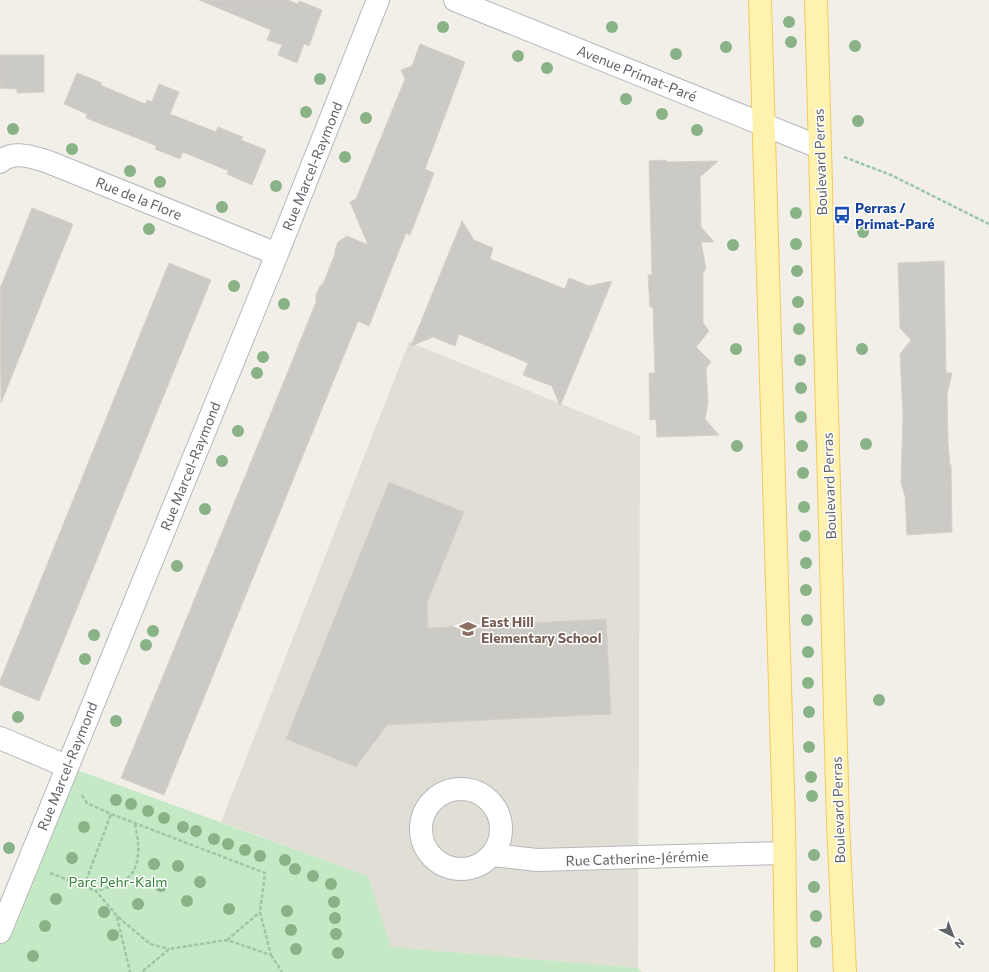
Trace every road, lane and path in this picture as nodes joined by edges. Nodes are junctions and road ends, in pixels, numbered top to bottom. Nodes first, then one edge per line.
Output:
1 (378, 0) edge
2 (455, 0) edge
3 (760, 0) edge
4 (816, 0) edge
5 (764, 125) junction
6 (819, 147) junction
7 (0, 162) edge
8 (989, 224) edge
9 (277, 254) junction
10 (0, 738) edge
11 (66, 766) junction
12 (111, 814) junction
13 (134, 824) junction
14 (784, 853) junction
15 (492, 854) dead end
16 (27, 865) junction
17 (84, 886) junction
18 (96, 891) junction
19 (260, 912) junction
20 (117, 916) junction
21 (0, 932) edge
22 (227, 940) junction
23 (169, 949) junction
24 (271, 955) junction
25 (130, 972) edge
26 (142, 972) edge
27 (282, 972) edge
28 (786, 972) edge
29 (845, 972) edge

1 - 9 street, Rue Marcel-Raymond
2 - 5 street, Avenue Primat-Paré
3 - 5 main road
4 - 6 main road, Boulevard Perras
5 - 6 street, Avenue Primat-Paré
5 - 14 main road
6 - 8 path
6 - 29 main road, Boulevard Perras
7 - 9 street, Rue de la Flore
9 - 11 street, Rue Marcel-Raymond
10 - 11 street
11 - 12 path
11 - 16 street, Rue Marcel-Raymond
12 - 13 path
12 - 17 path
13 - 18 path
13 - 19 path
14 - 15 street, Rue Catherine-Jérémie
14 - 28 main road
16 - 17 path
16 - 21 street, Rue Marcel-Raymond
17 - 18 path
18 - 20 path
19 - 22 path
19 - 24 path
20 - 23 path
20 - 25 path
22 - 23 path
22 - 24 path
23 - 26 path
24 - 27 path

